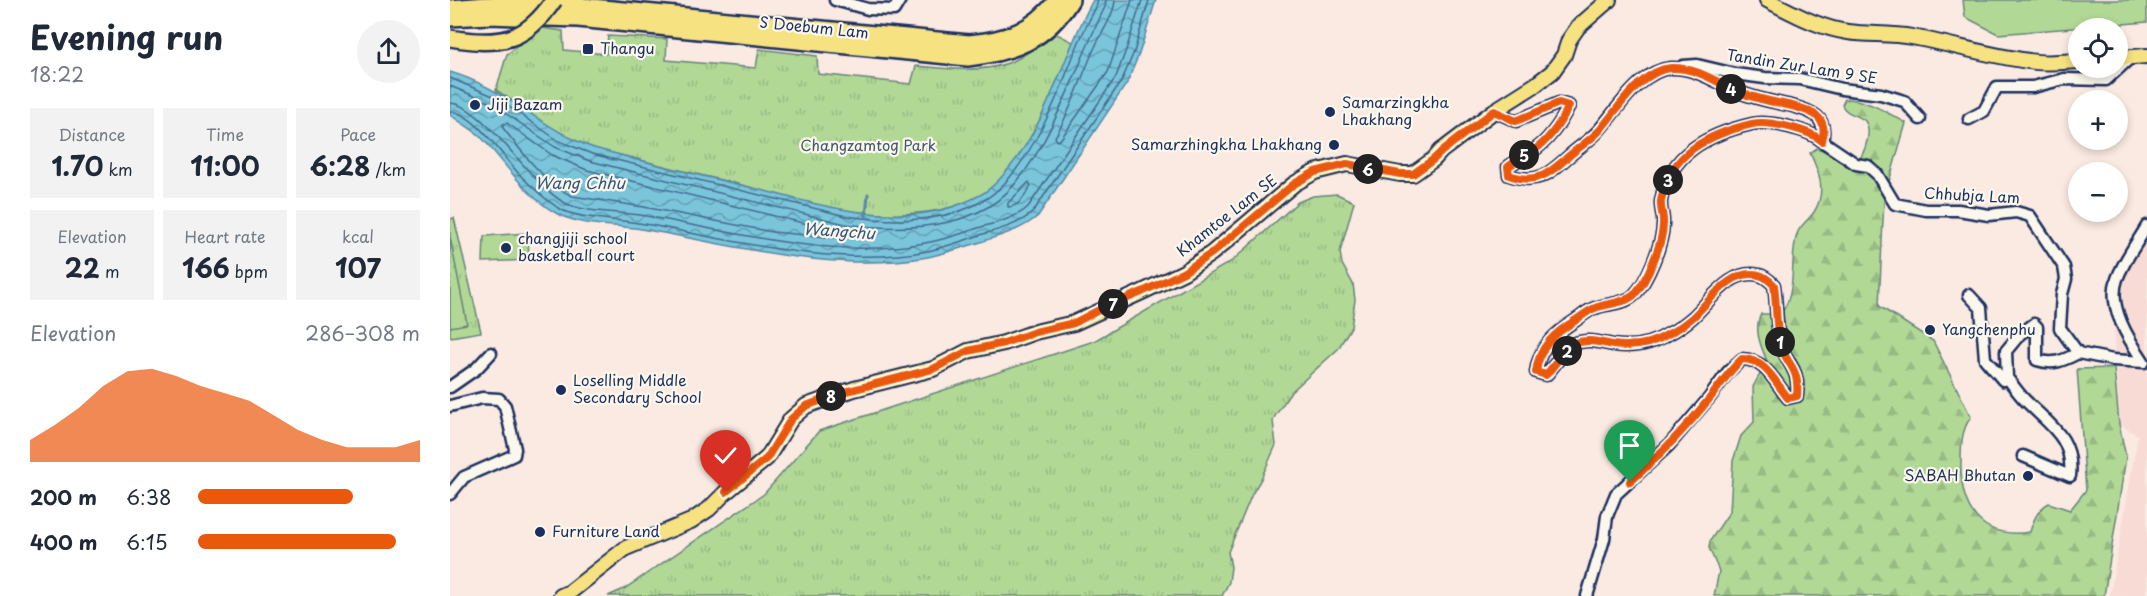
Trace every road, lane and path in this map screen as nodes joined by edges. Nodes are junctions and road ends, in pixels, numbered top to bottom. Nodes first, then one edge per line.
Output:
1 (554, 0) edge
2 (835, 0) edge
3 (900, 0) edge
4 (1057, 0) edge
5 (1071, 0) edge
6 (1609, 0) edge
7 (1767, 0) edge
8 (450, 8) edge
9 (450, 18) edge
10 (450, 38) edge
11 (2147, 56) edge
12 (2128, 58) edge
13 (2068, 62) edge
14 (1671, 68) junction
15 (2108, 78) edge
16 (1494, 111) junction
17 (1920, 119) dead end
18 (1969, 119) dead end
19 (1822, 141) junction
20 (2147, 226) edge
21 (1970, 295) dead end
22 (2078, 352) junction
23 (491, 353) dead end
24 (2007, 378) junction
25 (450, 387) edge
26 (450, 406) edge
27 (2023, 456) dead end
28 (450, 494) edge
29 (561, 596) edge
30 (1587, 596) edge

1 - 10 highway, bridge
2 - 3 street
4 - 8 highway, S Doebum Lam
5 - 9 highway, S Doebum Lam
6 - 16 main road, Khamtoe Lam SE
7 - 13 main road
11 - 12 main road
14 - 16 street
14 - 17 street, Tandin Zur Lam 9 SE
14 - 19 street
15 - 18 street
16 - 29 main road, Khamtoe Lam SE
19 - 22 street, Chhubja Lam
19 - 30 street
20 - 22 street
21 - 24 street
22 - 24 street
23 - 25 street
24 - 27 street
26 - 28 street

